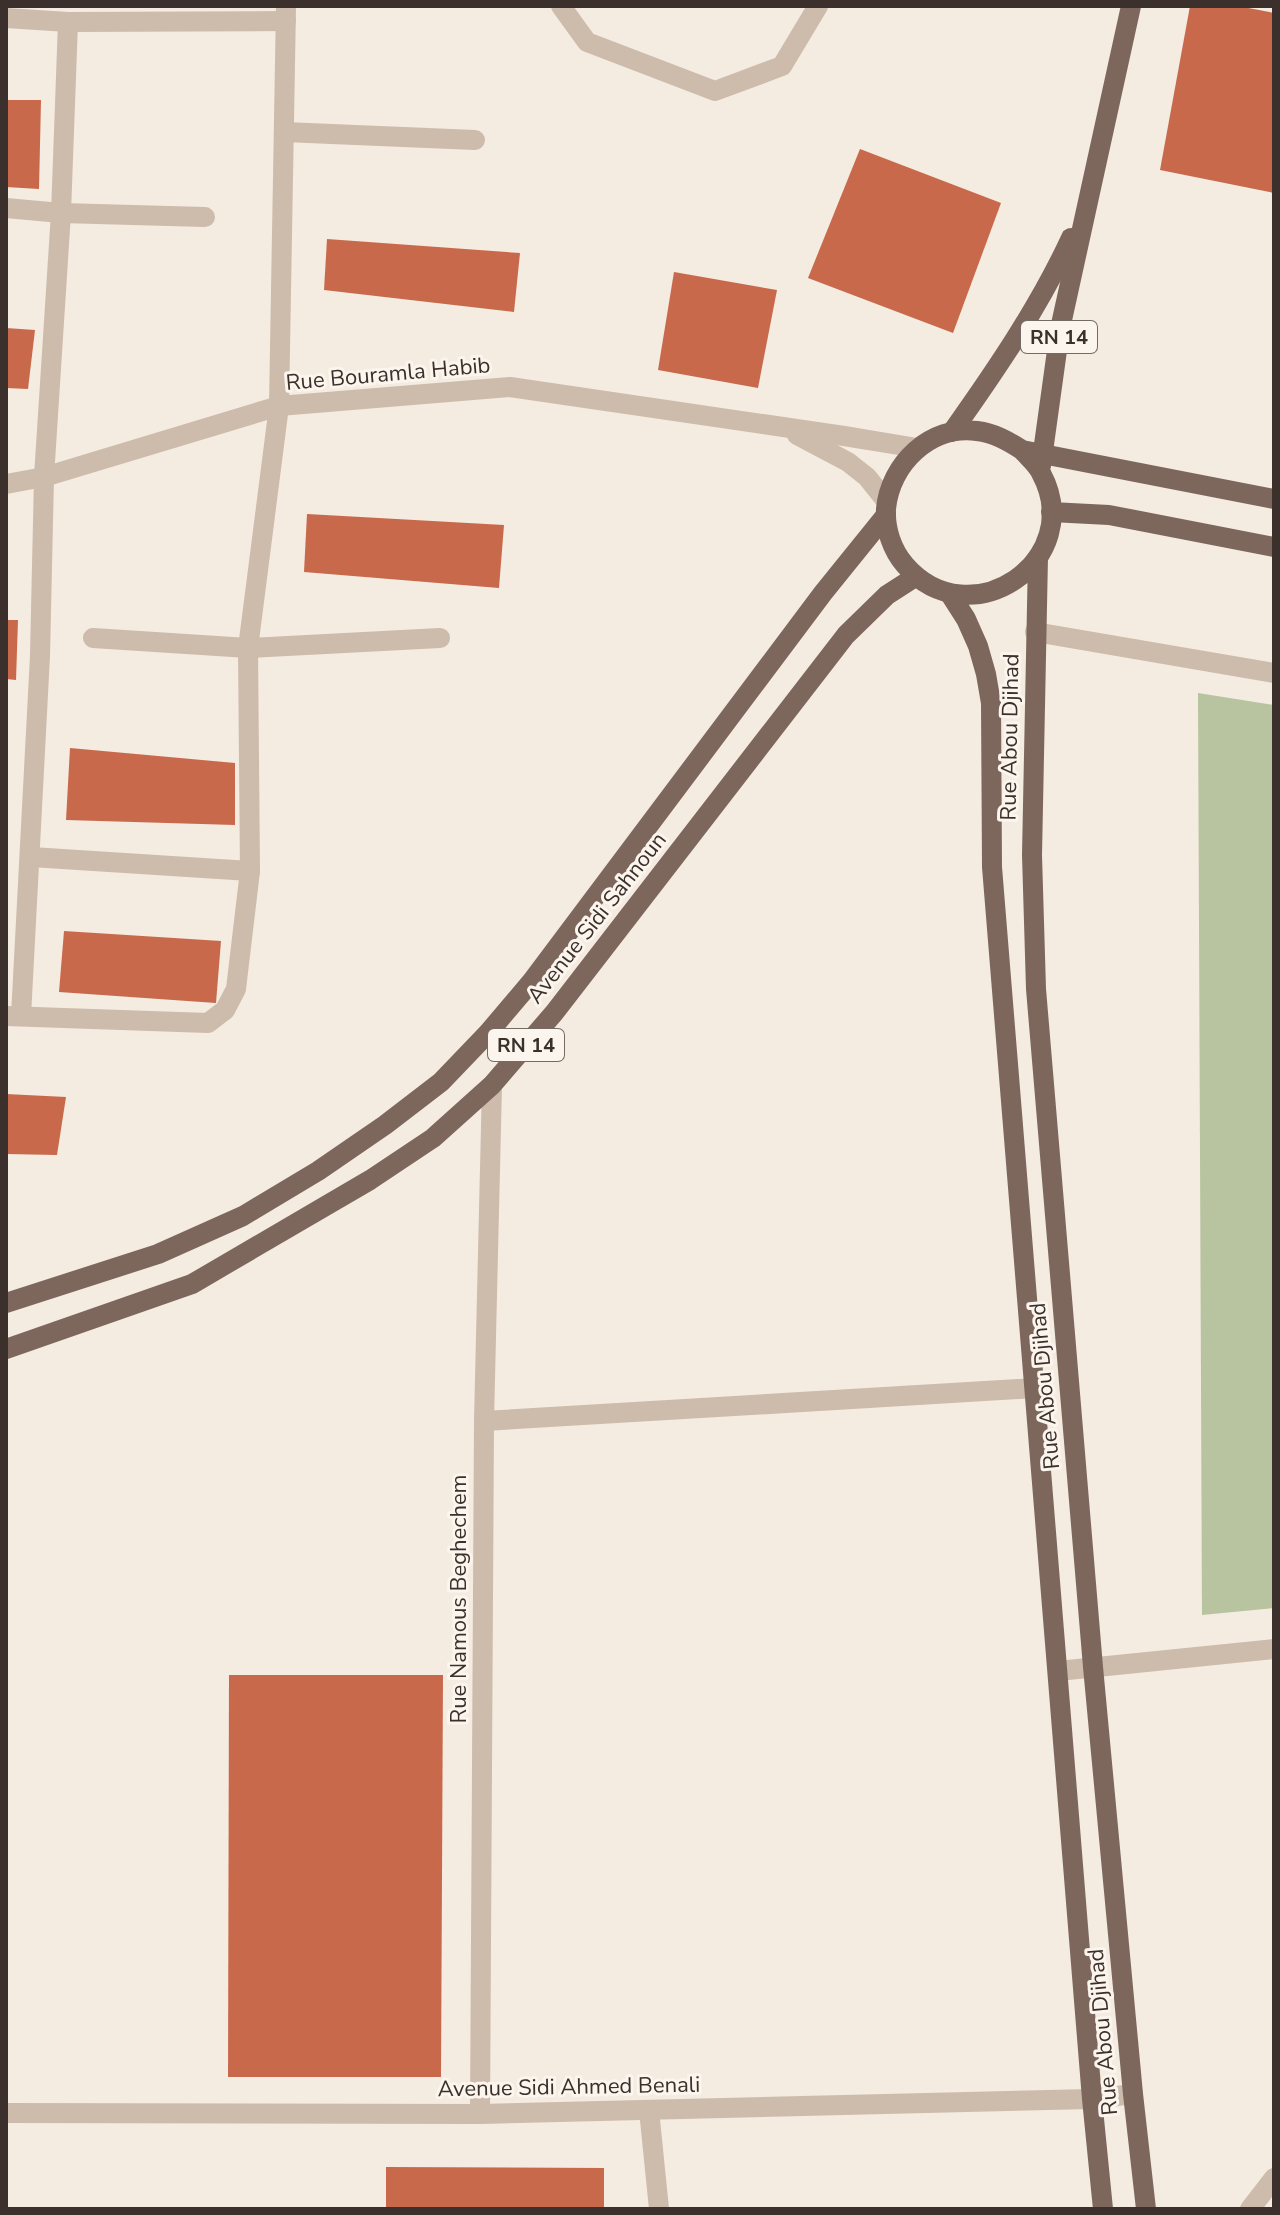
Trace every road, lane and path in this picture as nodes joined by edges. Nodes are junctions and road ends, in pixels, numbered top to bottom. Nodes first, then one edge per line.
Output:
1 (561, 6) edge
2 (818, 6) edge
3 (1131, 6) edge
4 (286, 14) edge
5 (6, 18) edge
6 (68, 22) junction
7 (284, 132) junction
8 (475, 140) dead end
9 (1086, 206) junction
10 (6, 208) edge
11 (61, 213) junction
12 (205, 217) dead end
13 (279, 406) junction
14 (783, 428) junction
15 (952, 432) junction
16 (917, 448) junction
17 (1035, 457) junction
18 (44, 477) junction
19 (6, 484) edge
20 (1274, 499) edge
21 (886, 509) junction
22 (1051, 512) junction
23 (1274, 547) edge
24 (1038, 557) junction
25 (915, 577) junction
26 (950, 594) junction
27 (1035, 632) junction
28 (93, 638) dead end
29 (440, 638) dead end
30 (248, 648) junction
31 (1274, 673) edge
32 (31, 857) junction
33 (250, 871) junction
34 (14, 1016) edge
35 (492, 1085) junction
36 (6, 1303) edge
37 (6, 1349) edge
38 (1036, 1388) junction
39 (484, 1421) junction
40 (1274, 1649) edge
41 (1093, 1667) junction
42 (1058, 1671) junction
43 (1133, 2094) junction
44 (1092, 2099) junction
45 (649, 2110) junction
46 (6, 2113) edge
47 (480, 2114) junction
48 (1274, 2178) edge
49 (659, 2209) edge
50 (1103, 2209) edge
51 (1146, 2209) edge
52 (1250, 2209) edge

1 - 2 street
3 - 9 main road, RN 14
4 - 6 street
4 - 7 street
5 - 6 street
6 - 11 street
7 - 8 street
7 - 13 street
9 - 15 main road, RN 14
9 - 17 main road, RN 14
10 - 11 street
11 - 12 street
11 - 18 street
13 - 14 street, Rue Bouramla Habib
13 - 18 street, Rue Bouramla Habib
13 - 30 street
14 - 16 street, Rue Bouramla Habib
14 - 21 street
15 - 16 main road
15 - 17 main road
16 - 21 main road
17 - 20 main road
17 - 22 main road
18 - 19 street, Rue Bouramla Habib
18 - 32 street
21 - 25 main road
21 - 36 main road, Avenue Sidi Sahnoun / RN 14
22 - 23 main road
22 - 24 main road
24 - 26 main road
24 - 27 main road, Rue Abou Djihad
25 - 26 main road
25 - 35 main road, Avenue Sidi Sahnoun / RN 14
26 - 38 main road, Rue Abou Djihad
27 - 31 street
27 - 41 main road, Rue Abou Djihad
28 - 30 street
29 - 30 street
30 - 33 street
32 - 33 street
32 - 34 street
33 - 34 street
35 - 37 main road, Avenue Sidi Sahnoun / RN 14
35 - 39 street, Rue Namous Beghechem
38 - 39 street
38 - 42 main road, Rue Abou Djihad
39 - 47 street, Rue Namous Beghechem
40 - 41 street
41 - 42 street
41 - 43 main road, Rue Abou Djihad
42 - 44 main road, Rue Abou Djihad
43 - 44 street, Avenue Sidi Ahmed Benali
43 - 51 main road, Rue Abou Djihad
44 - 45 street, Avenue Sidi Ahmed Benali
44 - 50 main road, Rue Abou Djihad
45 - 47 street, Avenue Sidi Ahmed Benali
45 - 49 street
46 - 47 street, Avenue Sidi Ahmed Benali
48 - 52 street

